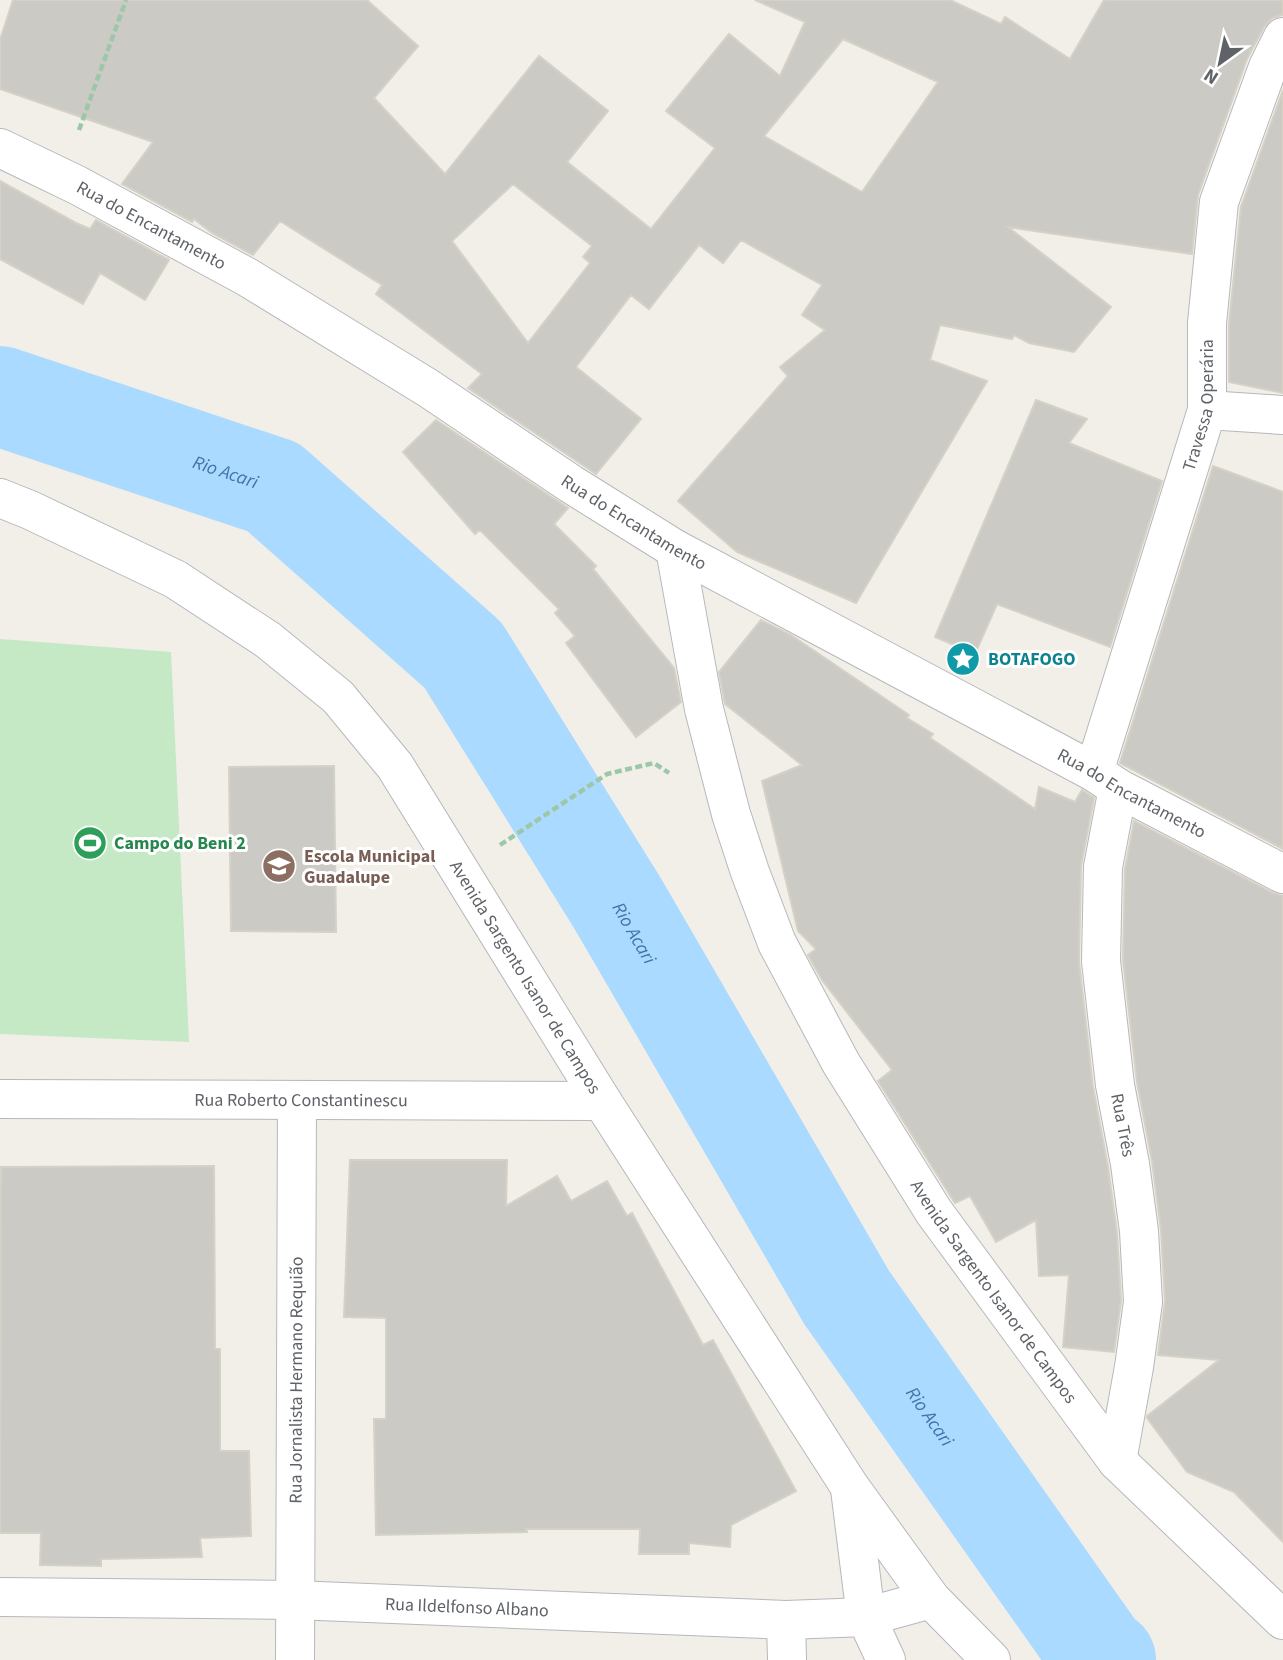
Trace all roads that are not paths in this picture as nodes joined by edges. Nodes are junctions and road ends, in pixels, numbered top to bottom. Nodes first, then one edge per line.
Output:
1 (1283, 37) edge
2 (0, 148) edge
3 (1207, 410) junction
4 (1283, 415) edge
5 (0, 498) edge
6 (675, 549) junction
7 (1106, 780) junction
8 (1283, 874) edge
9 (0, 1099) edge
10 (297, 1100) junction
11 (602, 1101) junction
12 (1117, 1461) junction
13 (850, 1487) junction
14 (0, 1597) edge
15 (931, 1599) junction
16 (294, 1600) junction
17 (866, 1617) junction
18 (786, 1620) junction
19 (1283, 1620) edge
20 (295, 1660) edge
21 (787, 1660) edge
22 (886, 1660) edge
23 (992, 1660) edge

1 - 3 street, Travessa Operária
2 - 6 street, Rua do Encantamento
3 - 4 street
3 - 7 street, Travessa Operária
5 - 11 street, Avenida Sargento Isanor de Campos
6 - 7 street, Rua do Encantamento
6 - 12 street, Avenida Sargento Isanor de Campos
7 - 8 street, Rua do Encantamento
7 - 12 street, Rua Três
9 - 10 street, Rua Roberto Constantinescu
10 - 11 street, Rua Roberto Constantinescu
10 - 16 street, Rua Jornalista Hermano Requião
11 - 13 street, Avenida Sargento Isanor de Campos
12 - 19 street, Avenida Sargento Isanor de Campos
13 - 15 street, Avenida Sargento Isanor de Campos
13 - 17 street, Avenida Sargento Isanor de Campos
14 - 16 street, Rua Ildelfonso Albano
15 - 17 street, Rua Ildelfonso Albano
15 - 23 street, Avenida Sargento Isanor de Campos
16 - 18 street, Rua Ildelfonso Albano
16 - 20 street, Rua Jornalista Hermano Requião
17 - 18 street, Rua Ildelfonso Albano
17 - 22 street, Avenida Sargento Isanor de Campos
18 - 21 street

